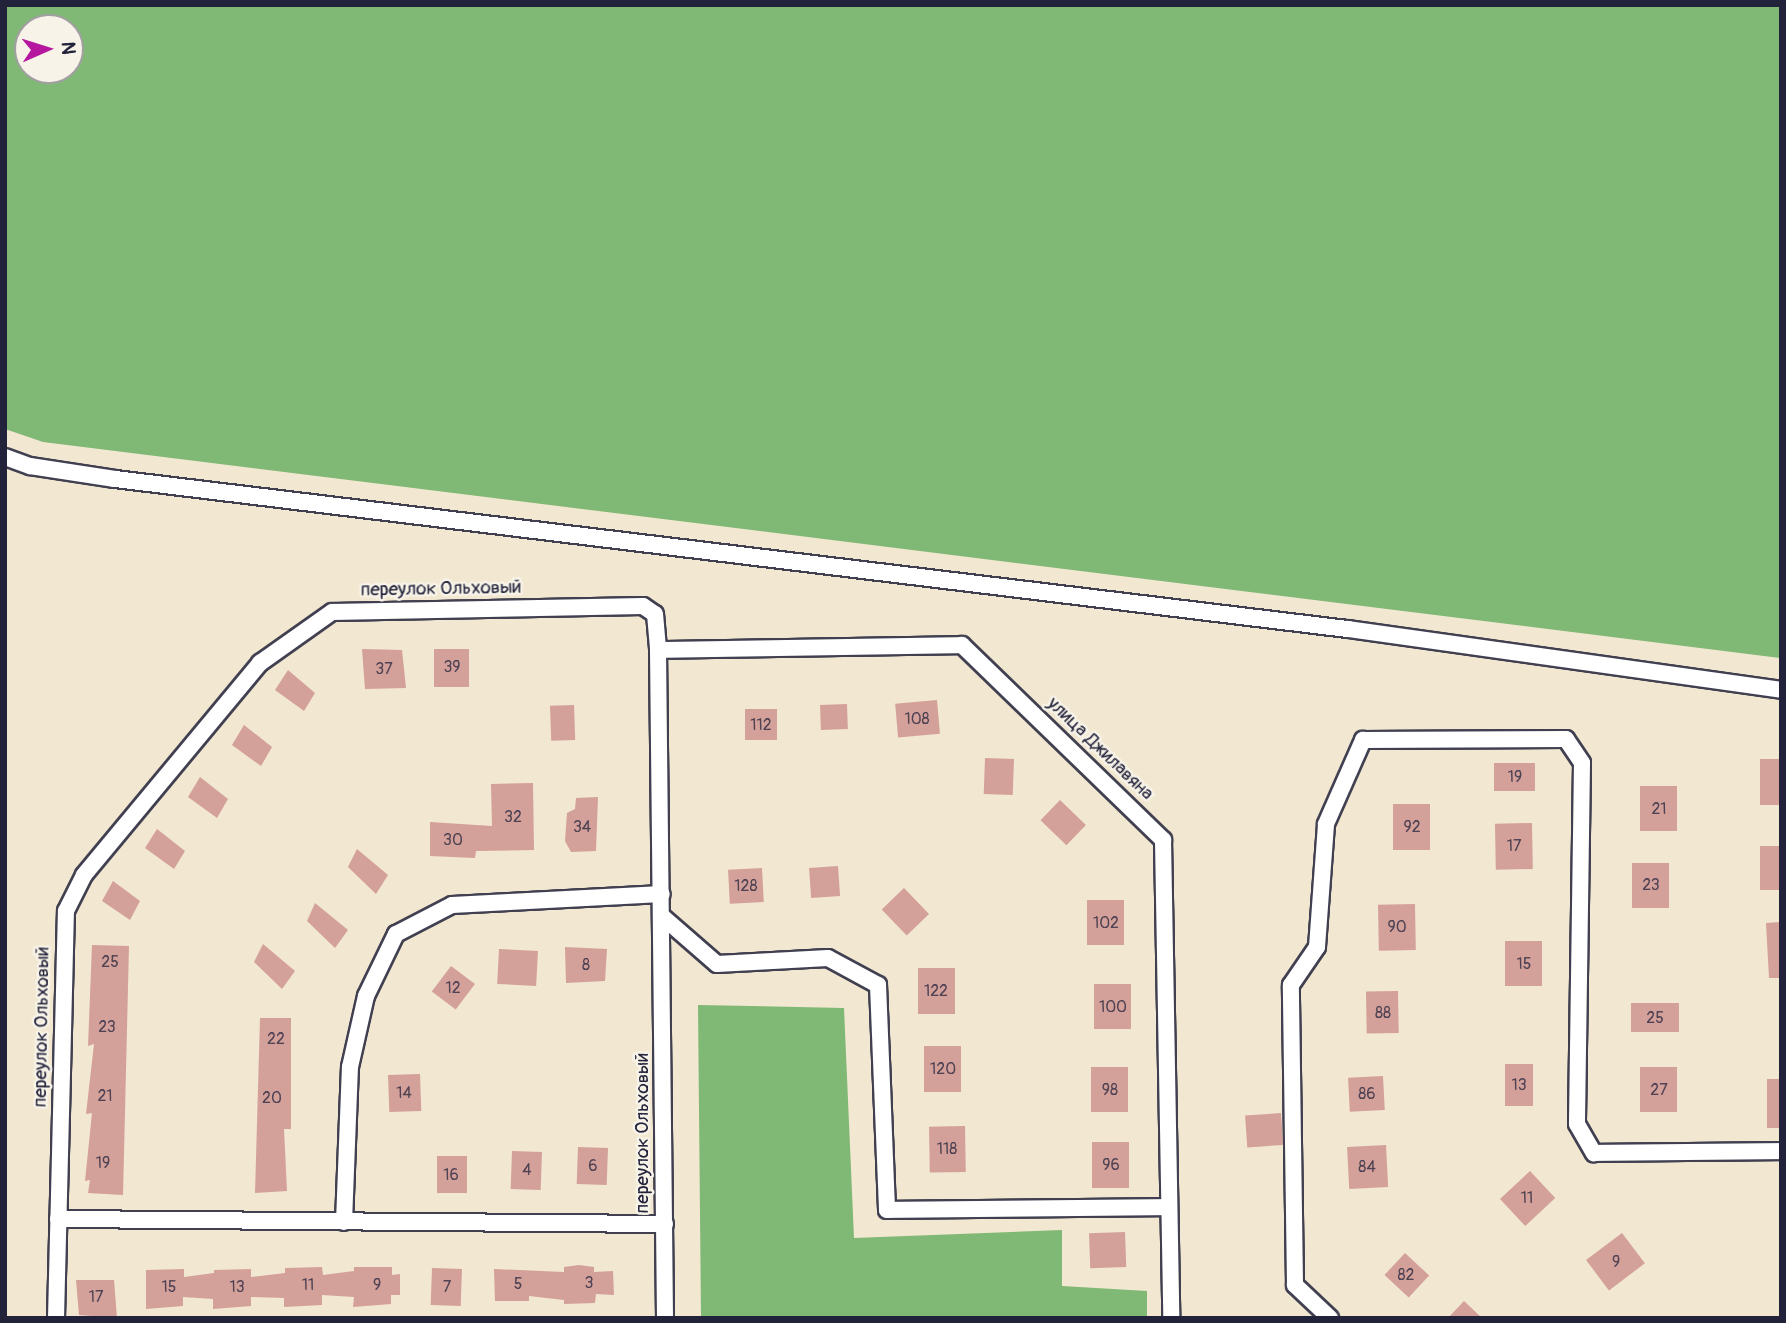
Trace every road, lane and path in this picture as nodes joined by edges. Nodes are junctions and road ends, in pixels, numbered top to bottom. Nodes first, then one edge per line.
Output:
1 (5, 457) edge
2 (658, 650) junction
3 (1781, 690) edge
4 (662, 894) junction
5 (664, 918) junction
6 (1781, 1151) edge
7 (1169, 1207) junction
8 (58, 1219) junction
9 (344, 1222) junction
10 (665, 1224) junction
11 (56, 1318) edge
12 (665, 1318) edge
13 (1171, 1318) edge
14 (1330, 1318) edge

1 - 3 street
2 - 4 street, переулок Ольховый
2 - 7 street, улица Джилавяна
2 - 8 street, переулок Ольховый
4 - 5 street, переулок Ольховый
4 - 9 street
5 - 7 street
5 - 10 street, переулок Ольховый
6 - 14 street
7 - 13 street, улица Джилавяна
8 - 9 street
8 - 11 street, переулок Ольховый
9 - 10 street
10 - 12 street, переулок Ольховый

